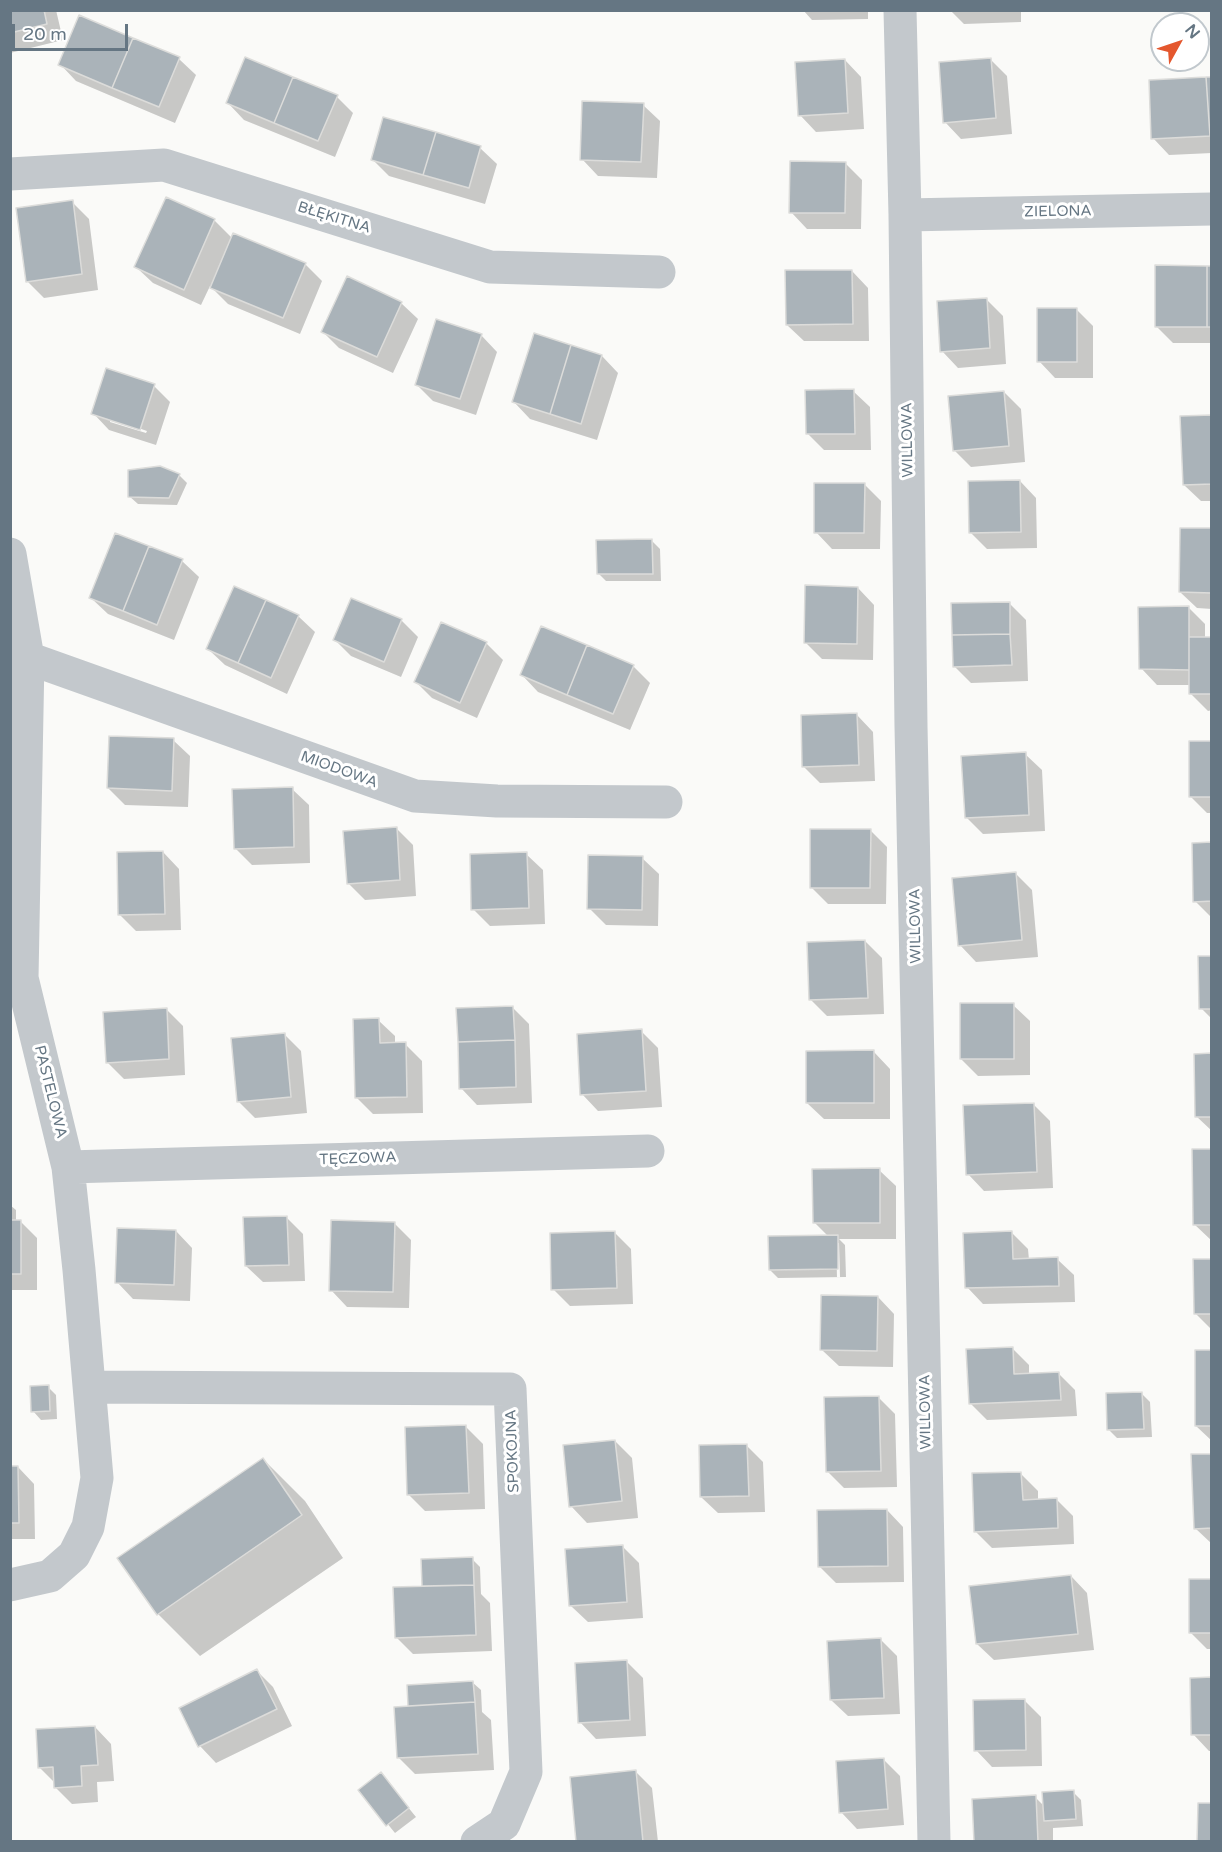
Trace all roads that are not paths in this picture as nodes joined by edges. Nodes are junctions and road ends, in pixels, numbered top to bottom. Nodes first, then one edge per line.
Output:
1 (900, 10) edge
2 (10, 174) edge
3 (1212, 210) edge
4 (905, 215) junction
5 (659, 272) dead end
6 (10, 554) edge
7 (28, 658) junction
8 (666, 802) dead end
9 (648, 1151) dead end
10 (68, 1167) junction
11 (90, 1387) junction
12 (10, 1585) edge
13 (477, 1842) edge
14 (934, 1842) edge

1 - 4 street, WILLOWA
2 - 5 street, BŁĘKITNA
3 - 4 street, ZIELONA
4 - 14 street, WILLOWA
6 - 7 street, PASTELOWA
7 - 8 street, MIODOWA
7 - 10 street, PASTELOWA
9 - 10 street, TĘCZOWA
10 - 11 street, PASTELOWA
11 - 12 street, PASTELOWA
11 - 13 street, SPOKOJNA

